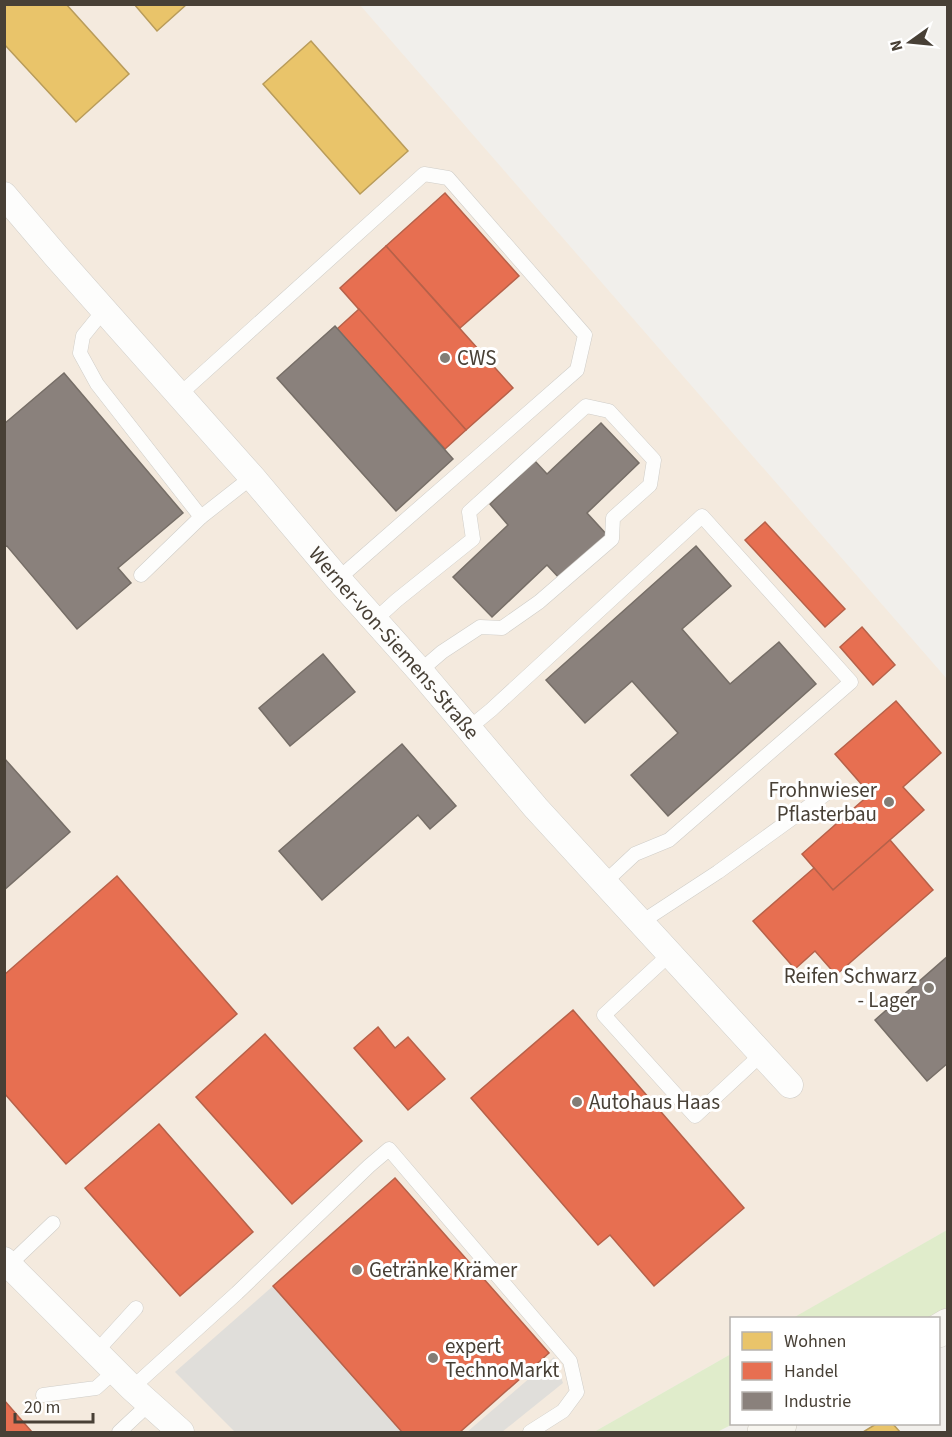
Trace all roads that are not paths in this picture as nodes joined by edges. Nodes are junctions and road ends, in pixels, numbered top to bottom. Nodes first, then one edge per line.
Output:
1 (4, 195) edge
2 (104, 310) junction
3 (179, 394) junction
4 (252, 477) junction
5 (201, 517) junction
6 (141, 575) dead end
7 (339, 579) junction
8 (376, 619) junction
9 (420, 671) junction
10 (469, 728) junction
11 (827, 793) dead end
12 (604, 883) junction
13 (640, 922) junction
14 (670, 954) junction
15 (763, 1053) junction
16 (790, 1085) dead end
17 (53, 1222) dead end
18 (6, 1265) edge
19 (136, 1308) dead end
20 (96, 1352) junction
21 (132, 1387) junction
22 (43, 1395) dead end
23 (778, 1425) edge
24 (119, 1432) edge
25 (181, 1432) edge
26 (530, 1432) edge
27 (764, 1432) edge

1 - 2 street, Werner-von-Siemens-Straße
2 - 3 street, Werner-von-Siemens-Straße
2 - 5 lane
3 - 4 street, Werner-von-Siemens-Straße
3 - 7 lane
4 - 5 lane
4 - 7 street, Werner-von-Siemens-Straße
5 - 6 lane
7 - 8 street, Werner-von-Siemens-Straße
8 - 9 street, Werner-von-Siemens-Straße
8 - 9 lane
9 - 10 street, Werner-von-Siemens-Straße
10 - 12 street, Werner-von-Siemens-Straße
10 - 12 lane
11 - 13 lane
12 - 13 street, Werner-von-Siemens-Straße
13 - 14 street, Werner-von-Siemens-Straße
14 - 15 street, Werner-von-Siemens-Straße
14 - 15 lane
15 - 16 street, Werner-von-Siemens-Straße
17 - 18 lane
18 - 20 street
19 - 20 lane
20 - 21 street
21 - 22 lane
21 - 24 lane
21 - 25 street
21 - 26 lane
23 - 27 main road

